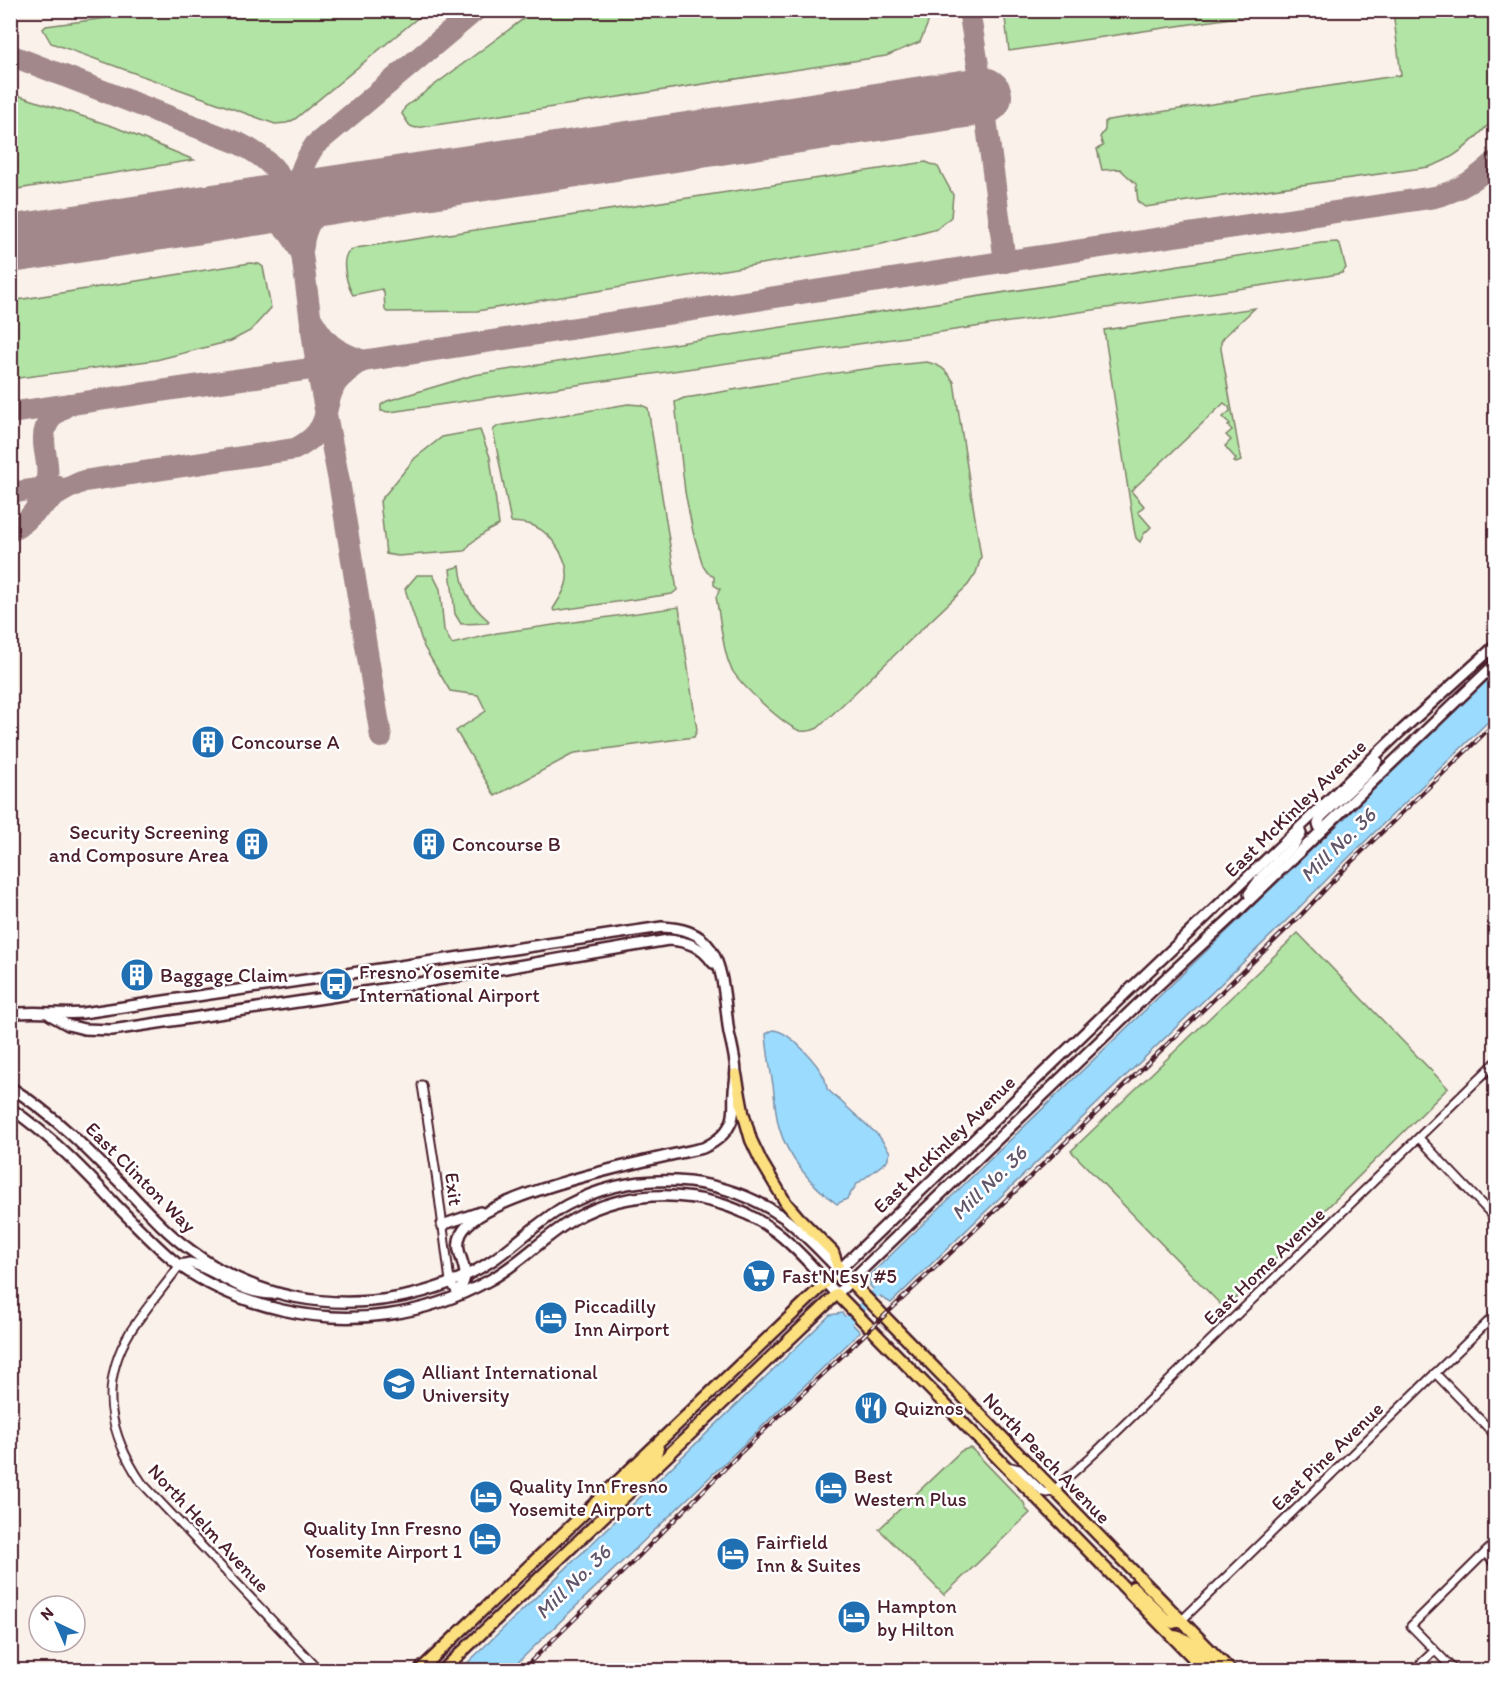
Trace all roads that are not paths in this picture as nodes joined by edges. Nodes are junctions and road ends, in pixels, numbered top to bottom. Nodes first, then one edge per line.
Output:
1 (1496, 645) edge
2 (1496, 663) edge
3 (1454, 684) junction
4 (1463, 694) junction
5 (1401, 731) junction
6 (1299, 829) junction
7 (1321, 831) junction
8 (1236, 913) junction
9 (432, 961) junction
10 (721, 975) junction
11 (434, 980) junction
12 (45, 1012) junction
13 (10, 1014) edge
14 (1496, 1062) edge
15 (736, 1074) junction
16 (422, 1085) dead end
17 (10, 1086) edge
18 (10, 1108) edge
19 (1419, 1138) junction
20 (502, 1204) junction
21 (1496, 1219) edge
22 (442, 1225) junction
23 (180, 1265) junction
24 (839, 1270) junction
25 (465, 1275) junction
26 (450, 1281) junction
27 (826, 1282) junction
28 (850, 1282) junction
29 (285, 1294) junction
30 (837, 1294) junction
31 (458, 1295) junction
32 (1496, 1314) edge
33 (1435, 1373) junction
34 (1496, 1436) edge
35 (658, 1443) junction
36 (1005, 1466) junction
37 (1053, 1491) junction
38 (579, 1540) junction
39 (1496, 1542) edge
40 (1485, 1553) junction
41 (1101, 1564) junction
42 (1496, 1565) edge
43 (1181, 1621) junction
44 (1172, 1636) junction
45 (1434, 1651) junction
46 (1192, 1657) junction
47 (319, 1671) edge
48 (420, 1671) edge
49 (443, 1671) edge
50 (1192, 1671) edge
51 (1205, 1671) edge
52 (1218, 1671) edge
53 (1230, 1671) edge
54 (1414, 1671) edge
55 (1454, 1671) edge

1 - 3 main road, East McKinley Avenue
2 - 4 main road, East McKinley Avenue
3 - 4 main road
3 - 5 main road, East McKinley Avenue
4 - 7 main road, East McKinley Avenue
5 - 6 main road, East McKinley Avenue
5 - 7 main road
6 - 8 main road
6 - 24 main road, East McKinley Avenue
7 - 8 main road, East McKinley Avenue
8 - 28 main road, East McKinley Avenue
9 - 10 main road
9 - 11 main road
9 - 12 main road
10 - 11 main road
10 - 15 main road
11 - 12 main road
12 - 13 main road
14 - 19 street, East Home Avenue
15 - 20 main road
15 - 24 main road, North Peach Avenue
16 - 22 street, Exit
17 - 29 main road, East Clinton Way
18 - 23 main road, East Clinton Way
19 - 21 street
19 - 37 street, East Home Avenue
20 - 22 main road
20 - 25 main road
22 - 26 street, Exit
23 - 29 main road
23 - 31 main road, East Clinton Way
23 - 47 street, North Helm Avenue
24 - 25 main road, East Clinton Way
24 - 27 main road, East McKinley Avenue
24 - 28 main road, North Peach Avenue
25 - 26 main road, East Clinton Way
25 - 31 main road
26 - 29 main road, East Clinton Way
26 - 31 street, Exit
27 - 30 main road, North Peach Avenue
27 - 31 main road, East Clinton Way
27 - 35 main road, East McKinley Avenue
28 - 30 main road, East McKinley Avenue
28 - 37 main road, North Peach Avenue
30 - 36 main road, North Peach Avenue
30 - 38 main road, East McKinley Avenue
32 - 33 street, East Pine Avenue
33 - 34 street
33 - 43 street, East Pine Avenue
35 - 38 main road
35 - 48 main road, East McKinley Avenue
36 - 37 street
36 - 41 main road, North Peach Avenue
37 - 43 main road, North Peach Avenue
38 - 49 main road, East McKinley Avenue
39 - 40 street
40 - 42 street
40 - 45 street
41 - 43 main road
41 - 44 main road, North Peach Avenue
43 - 53 main road, North Peach Avenue
44 - 46 main road, North Peach Avenue
44 - 52 main road
45 - 54 street
45 - 55 street
46 - 50 street
46 - 51 main road, North Peach Avenue

